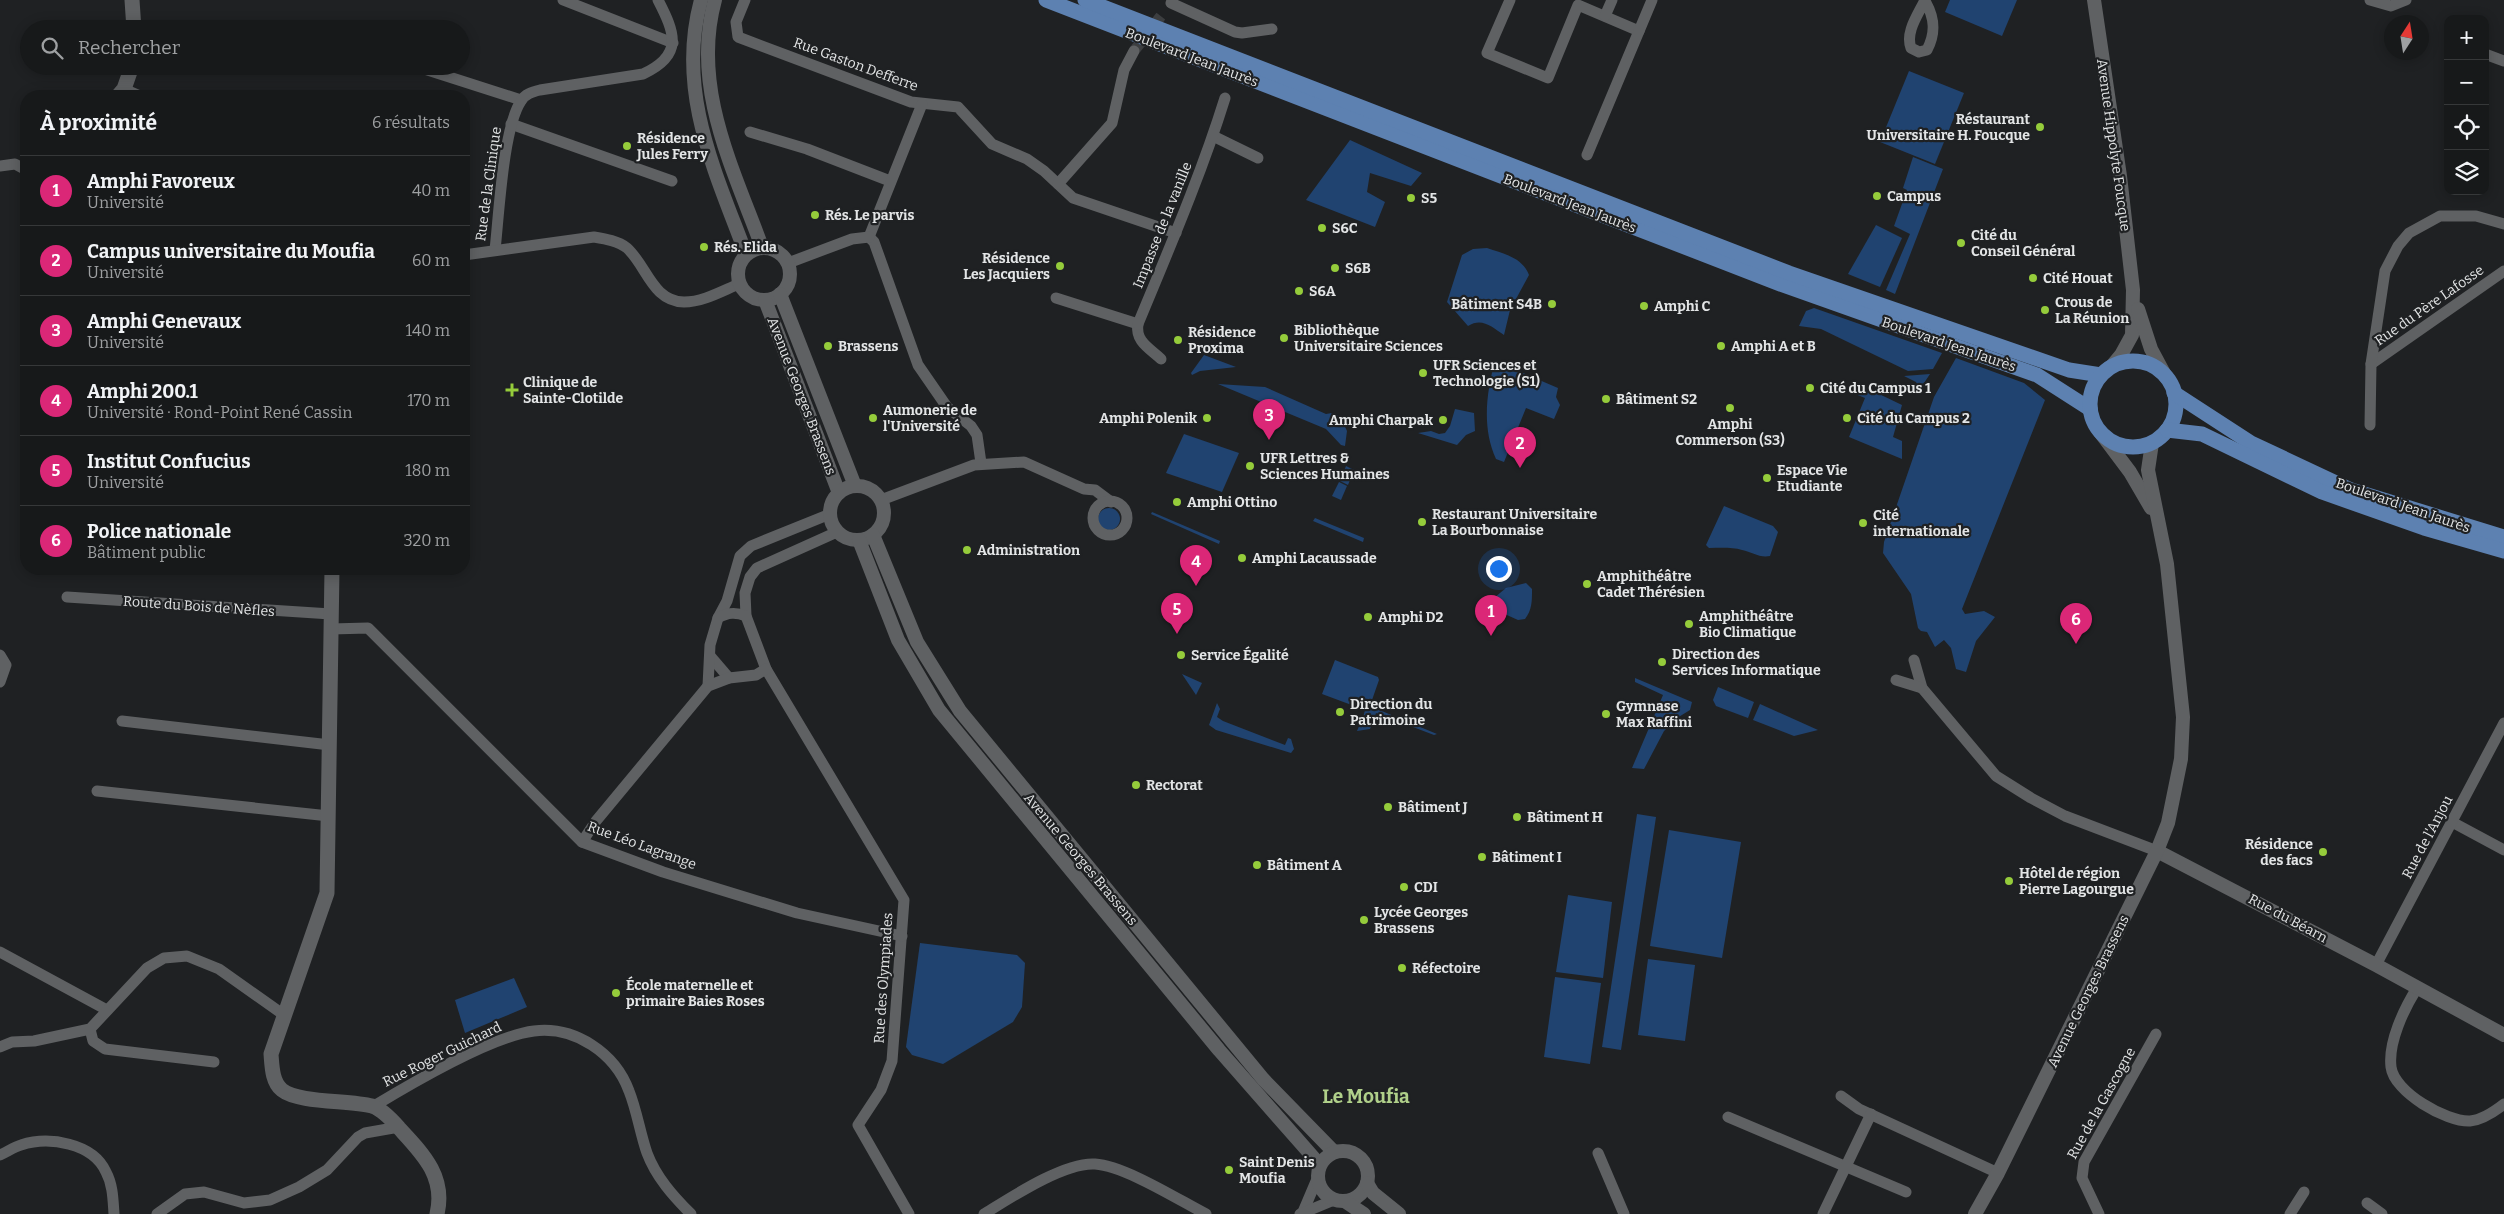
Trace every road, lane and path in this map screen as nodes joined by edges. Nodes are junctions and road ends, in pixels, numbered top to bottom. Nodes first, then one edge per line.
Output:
1 (132, 0) edge
2 (563, 0) edge
3 (658, 0) edge
4 (701, 0) edge
5 (715, 0) edge
6 (745, 0) edge
7 (1046, 0) edge
8 (1084, 0) edge
9 (1510, 0) edge
10 (1612, 0) edge
11 (1652, 0) edge
12 (2094, 0) edge
13 (2370, 0) edge
14 (2406, 0) edge
15 (1573, 2) edge
16 (1170, 5) edge
17 (1605, 16) junction
18 (1113, 19) junction
19 (133, 20) edge
20 (1272, 29) dead end
21 (1639, 31) junction
22 (1174, 42) junction
23 (673, 43) junction
24 (1134, 51) tunnel mouth
25 (2489, 55) edge
26 (2504, 61) edge
27 (128, 75) edge
28 (443, 75) edge
29 (122, 90) edge
30 (1225, 98) dead end
31 (521, 100) junction
32 (922, 104) junction
33 (511, 124) junction
34 (750, 132) dead end
35 (1213, 136) junction
36 (1587, 155) dead end
37 (1258, 158) dead end
38 (0, 166) edge
39 (20, 167) edge
40 (672, 180) dead end
41 (890, 182) junction
42 (1058, 184) junction
43 (2504, 224) edge
44 (1176, 233) junction
45 (869, 236) junction
46 (762, 248) junction
47 (495, 250) junction
48 (470, 254) edge
49 (746, 254) junction
50 (788, 263) junction
51 (2504, 271) edge
52 (739, 284) junction
53 (2133, 290) junction
54 (780, 294) junction
55 (1056, 298) dead end
56 (765, 300) junction
57 (1138, 324) junction
58 (1161, 359) dead end
59 (2371, 364) junction
60 (2106, 371) junction
61 (2166, 377) junction
62 (2174, 393) junction
63 (2090, 409) junction
64 (2370, 425) dead end
65 (2167, 430) junction
66 (2100, 432) junction
67 (2152, 442) junction
68 (982, 463) junction
69 (855, 486) junction
70 (1084, 489) junction
71 (839, 493) junction
72 (881, 500) junction
73 (1111, 502) junction
74 (1099, 506) junction
75 (830, 514) junction
76 (2158, 522) junction
77 (837, 532) junction
78 (873, 535) junction
79 (2504, 537) edge
80 (859, 540) junction
81 (2504, 551) edge
82 (332, 575) edge
83 (67, 597) dead end
84 (746, 616) junction
85 (718, 618) junction
86 (331, 622) junction
87 (0, 655) edge
88 (711, 657) junction
89 (1914, 660) dead end
90 (766, 669) junction
91 (729, 678) junction
92 (1896, 680) dead end
93 (0, 682) edge
94 (708, 686) junction
95 (1922, 688) junction
96 (122, 721) dead end
97 (2504, 723) edge
98 (330, 744) junction
99 (97, 792) dead end
100 (329, 816) junction
101 (2452, 822) junction
102 (582, 842) junction
103 (2504, 850) edge
104 (2157, 851) junction
105 (902, 936) junction
106 (0, 952) edge
107 (2376, 965) junction
108 (2417, 988) junction
109 (107, 1010) junction
110 (284, 1015) junction
111 (90, 1029) junction
112 (2156, 1034) dead end
113 (2504, 1035) edge
114 (0, 1047) edge
115 (214, 1062) dead end
116 (1841, 1096) dead end
117 (2504, 1104) edge
118 (374, 1106) junction
119 (1871, 1114) junction
120 (1728, 1117) dead end
121 (399, 1127) junction
122 (1334, 1152) junction
123 (1598, 1153) dead end
124 (0, 1155) edge
125 (1320, 1165) junction
126 (1846, 1167) junction
127 (1998, 1173) junction
128 (1317, 1179) junction
129 (1367, 1183) junction
130 (1906, 1192) dead end
131 (2304, 1192) dead end
132 (1340, 1201) junction
133 (2368, 1203) dead end
134 (164, 1213) edge
135 (1302, 1213) edge
136 (114, 1214) edge
137 (436, 1214) edge
138 (691, 1214) edge
139 (909, 1214) edge
140 (984, 1214) edge
141 (1206, 1214) edge
142 (1364, 1214) edge
143 (1399, 1214) edge
144 (1624, 1214) edge
145 (1823, 1214) edge
146 (1975, 1214) edge
147 (2099, 1214) edge
148 (2290, 1214) edge
149 (2382, 1214) edge

1 - 19 main road
2 - 23 street
3 - 23 street
4 - 49 street
5 - 46 street
6 - 32 street, Rue Gaston Defferre
7 - 18 main road, Boulevard Jean Jaurès
8 - 18 main road, Boulevard Jean Jaurès
9 - 15 street
10 - 17 street
11 - 21 street
12 - 53 street, Avenue Hippolyte Foucque
13 - 14 street
15 - 17 street
16 - 20 street
17 - 21 street
18 - 22 main road, Boulevard Jean Jaurès
21 - 36 street
22 - 60 main road, Boulevard Jean Jaurès
22 - 63 main road, Boulevard Jean Jaurès
23 - 31 street
24 - 42 street
25 - 26 street
27 - 29 main road
28 - 31 street
30 - 35 street, Impasse de la vanille
31 - 33 street, Rue de la Clinique
32 - 41 street
32 - 42 street, Rue Gaston Defferre
33 - 40 street
33 - 47 street, Rue de la Clinique
34 - 41 street
35 - 37 street
35 - 44 street, Impasse de la vanille
38 - 39 street
41 - 45 street
42 - 44 street, Rue Gaston Defferre
43 - 59 street, Rue du Père Lafosse
44 - 57 street, Impasse de la vanille
45 - 50 street
45 - 68 street
46 - 49 street
46 - 50 street
47 - 48 street, Rue de la Clinique
47 - 52 street
49 - 52 street
50 - 54 street
51 - 59 street, Rue du Père Lafosse
52 - 56 street
53 - 60 street, Avenue Hippolyte Foucque
53 - 61 street, Avenue Hippolyte Foucque
54 - 56 street
54 - 69 street, Avenue Georges Brassens
55 - 57 street
56 - 71 street, Avenue Georges Brassens
57 - 58 street
59 - 64 street, Rue du Père Lafosse
60 - 61 main road, Boulevard Jean Jaurès
60 - 63 main road
61 - 62 main road
62 - 65 main road
62 - 79 main road, Boulevard Jean Jaurès
63 - 66 main road
65 - 67 main road
65 - 81 main road, Boulevard Jean Jaurès
66 - 67 main road
66 - 76 street, Avenue Georges Brassens
67 - 76 street, Avenue Georges Brassens
68 - 70 street
68 - 72 street
69 - 71 street
69 - 72 street
70 - 73 street
70 - 74 street
71 - 75 street
72 - 78 street
73 - 74 street
73 - 74 street
75 - 77 street
75 - 85 street
76 - 104 street, Avenue Georges Brassens
77 - 80 street
77 - 84 street
78 - 80 street
78 - 122 street, Avenue Georges Brassens
80 - 125 street, Avenue Georges Brassens
82 - 86 main road
83 - 86 street, Route du Bois de Nèfles
84 - 85 street
84 - 90 street
85 - 88 street
86 - 98 main road
86 - 102 street, Rue Léo Lagrange
87 - 93 street
88 - 91 street
88 - 94 street
89 - 95 street
90 - 91 street
90 - 105 street, Rue des Olympiades
91 - 94 street
92 - 95 street
94 - 102 street
95 - 104 street
96 - 98 street
97 - 101 street, Rue de l'Anjou
98 - 100 main road
99 - 100 street
100 - 110 main road
101 - 103 street
101 - 107 street, Rue de l'Anjou
102 - 105 street, Rue Léo Lagrange
104 - 107 street, Rue du Béarn
104 - 127 street, Avenue Georges Brassens
105 - 139 street, Rue des Olympiades
106 - 109 street
107 - 108 street, Rue du Béarn
108 - 113 street, Rue du Béarn
108 - 117 street
109 - 110 street
109 - 111 street
110 - 118 main road
111 - 114 street
111 - 115 street
112 - 147 street, Rue de la Gascogne
116 - 119 street
118 - 121 main road
118 - 138 street, Rue Roger Guichard
119 - 126 street
119 - 127 street
120 - 126 street
121 - 134 street
121 - 137 main road
122 - 125 street
122 - 129 street
123 - 144 street
124 - 136 street
125 - 128 street
126 - 130 street
126 - 145 street
127 - 146 street, Avenue Georges Brassens
128 - 132 street
128 - 135 street
129 - 132 street
129 - 143 street
131 - 148 street
132 - 135 street
132 - 142 street
133 - 149 street
140 - 141 street

